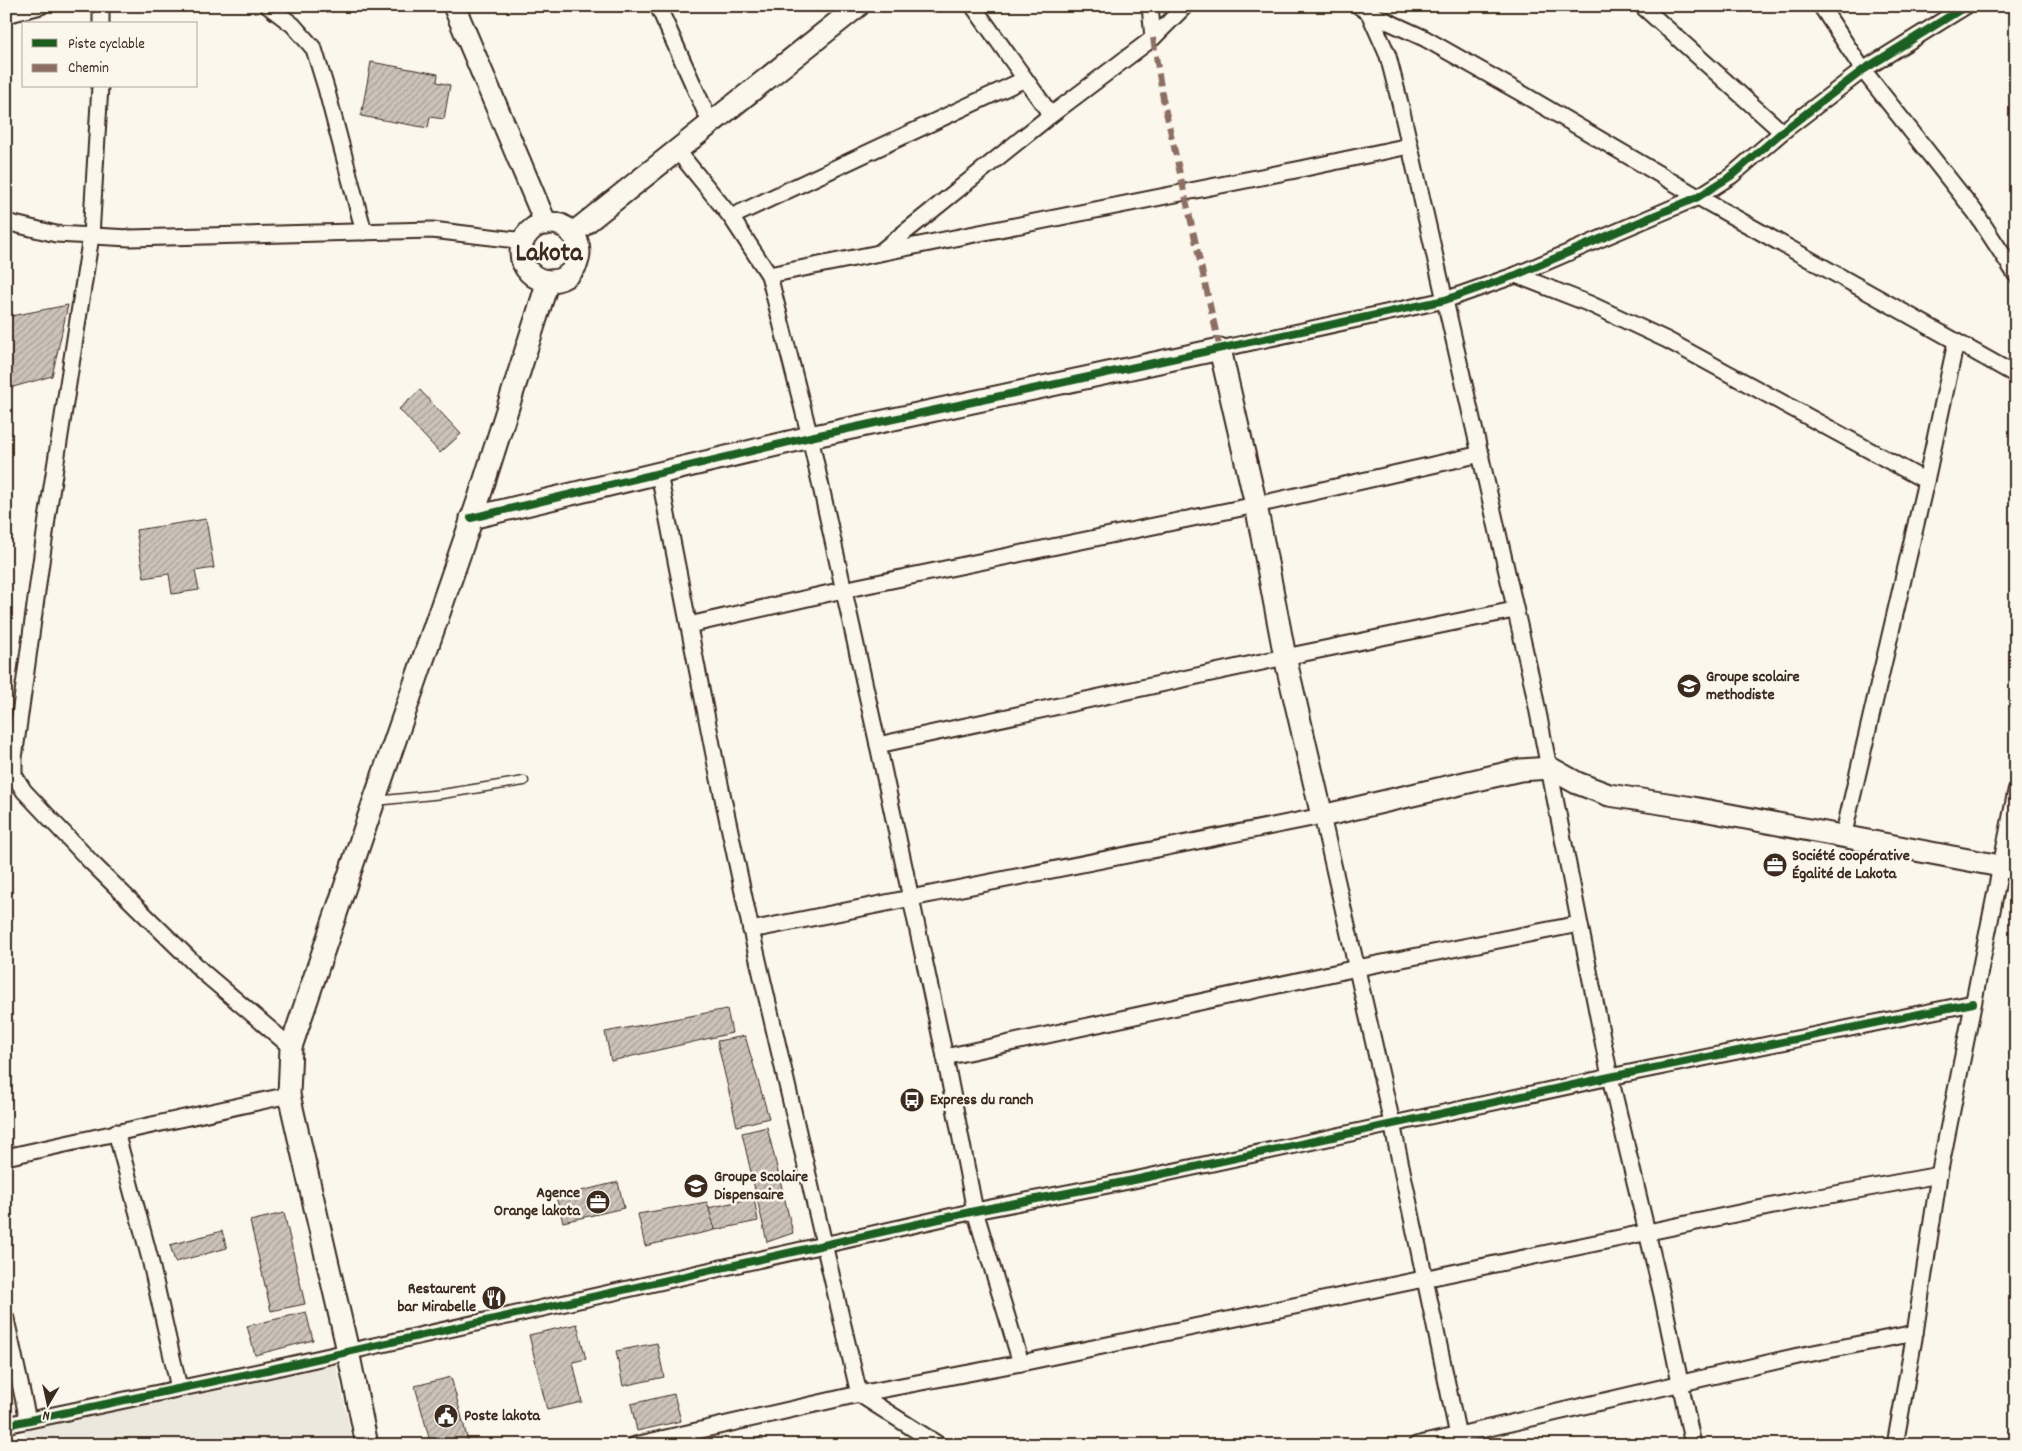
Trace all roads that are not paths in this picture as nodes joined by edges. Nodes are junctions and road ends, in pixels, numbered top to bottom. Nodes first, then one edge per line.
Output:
1 (41, 6) edge
2 (101, 6) edge
3 (268, 6) edge
4 (454, 6) edge
5 (658, 6) edge
6 (858, 6) edge
7 (973, 6) edge
8 (1150, 6) edge
9 (1185, 6) edge
10 (1642, 6) edge
11 (1821, 6) edge
12 (1966, 6) edge
13 (1364, 10) edge
14 (6, 15) edge
15 (101, 22) edge
16 (1153, 38) junction
17 (1863, 70) junction
18 (1025, 79) junction
19 (100, 88) edge
20 (1051, 115) junction
21 (710, 122) junction
22 (1782, 132) junction
23 (1409, 146) junction
24 (676, 149) junction
25 (1698, 197) junction
26 (731, 216) junction
27 (6, 222) edge
28 (546, 224) junction
29 (364, 232) junction
30 (572, 234) junction
31 (91, 236) junction
32 (524, 241) junction
33 (876, 254) junction
34 (1516, 274) junction
35 (769, 275) junction
36 (2016, 275) edge
37 (548, 281) junction
38 (1444, 300) junction
39 (1956, 342) junction
40 (1220, 348) junction
41 (2016, 375) edge
42 (810, 437) junction
43 (1481, 454) junction
44 (659, 474) junction
45 (1926, 481) junction
46 (1256, 505) junction
47 (471, 518) junction
48 (843, 590) junction
49 (1514, 610) junction
50 (690, 626) junction
51 (1285, 657) junction
52 (878, 745) junction
53 (1550, 768) junction
54 (524, 781) dead end
55 (2016, 791) edge
56 (374, 801) junction
57 (1322, 816) junction
58 (1843, 837) junction
59 (2008, 868) edge
60 (910, 897) junction
61 (1578, 924) junction
62 (751, 930) junction
63 (1357, 968) junction
64 (1973, 1003) junction
65 (291, 1047) junction
66 (945, 1057) junction
67 (1610, 1077) junction
68 (289, 1095) junction
69 (1392, 1123) junction
70 (116, 1132) junction
71 (6, 1156) edge
72 (1939, 1175) junction
73 (975, 1211) junction
74 (1647, 1232) junction
75 (824, 1246) junction
76 (1424, 1278) junction
77 (6, 1319) edge
78 (1915, 1333) junction
79 (348, 1351) junction
80 (1021, 1363) junction
81 (1681, 1383) junction
82 (179, 1388) junction
83 (859, 1394) junction
84 (28, 1420) junction
85 (6, 1425) edge
86 (1458, 1440) edge
87 (367, 1445) edge
88 (635, 1445) edge
89 (939, 1445) edge
90 (1416, 1445) edge
91 (1693, 1445) edge
92 (1895, 1445) edge

1 - 14 street
2 - 15 street
3 - 29 street
4 - 28 main road
5 - 21 street
6 - 21 main road
7 - 18 street
8 - 16 street
9 - 16 street
10 - 22 street
11 - 17 street
12 - 17 street
13 - 23 street
13 - 25 street
16 - 20 street
17 - 22 street
17 - 36 street
18 - 20 street
18 - 26 street
19 - 31 street
20 - 33 street
21 - 24 main road
22 - 25 street
23 - 33 street
23 - 38 street
24 - 26 street
24 - 30 main road
25 - 34 street
25 - 39 street
26 - 35 street
27 - 31 street
28 - 30 main road
28 - 32 main road
29 - 31 street
29 - 32 street
30 - 37 main road
31 - 65 street
32 - 37 main road
33 - 35 street
34 - 38 street
34 - 45 street
35 - 42 street
37 - 47 main road
38 - 40 street
38 - 43 street
39 - 41 street
39 - 45 street
40 - 42 main road
40 - 46 main road
42 - 44 main road
42 - 48 street
43 - 46 street
43 - 49 street
44 - 47 main road
44 - 50 street
45 - 58 street
46 - 48 street
46 - 51 main road
47 - 56 main road
48 - 50 street
48 - 52 street
49 - 51 street
49 - 53 street
50 - 62 street
51 - 52 street
51 - 57 main road
52 - 60 street
53 - 57 main road
53 - 58 main road
53 - 61 street
54 - 56 lane
55 - 59 street
56 - 65 main road
57 - 60 street
57 - 63 street
58 - 59 main road
59 - 64 street
60 - 62 street
60 - 66 street
61 - 63 street
61 - 67 street
62 - 75 street
63 - 66 street
63 - 69 street
64 - 67 street
64 - 72 street
65 - 68 main road
66 - 73 street
67 - 69 street
67 - 74 street
68 - 70 street
68 - 79 main road
69 - 73 street
69 - 76 street
70 - 71 street
70 - 82 street
72 - 74 street
72 - 78 street
73 - 75 street
73 - 80 street
74 - 76 street
74 - 81 street
75 - 79 street
75 - 83 street
76 - 80 street
76 - 86 street
77 - 84 street
78 - 81 street
78 - 92 street
79 - 82 street
79 - 87 main road
80 - 83 street
81 - 86 street
81 - 91 street
82 - 84 street
83 - 88 street
83 - 89 street
84 - 85 street
86 - 90 street

